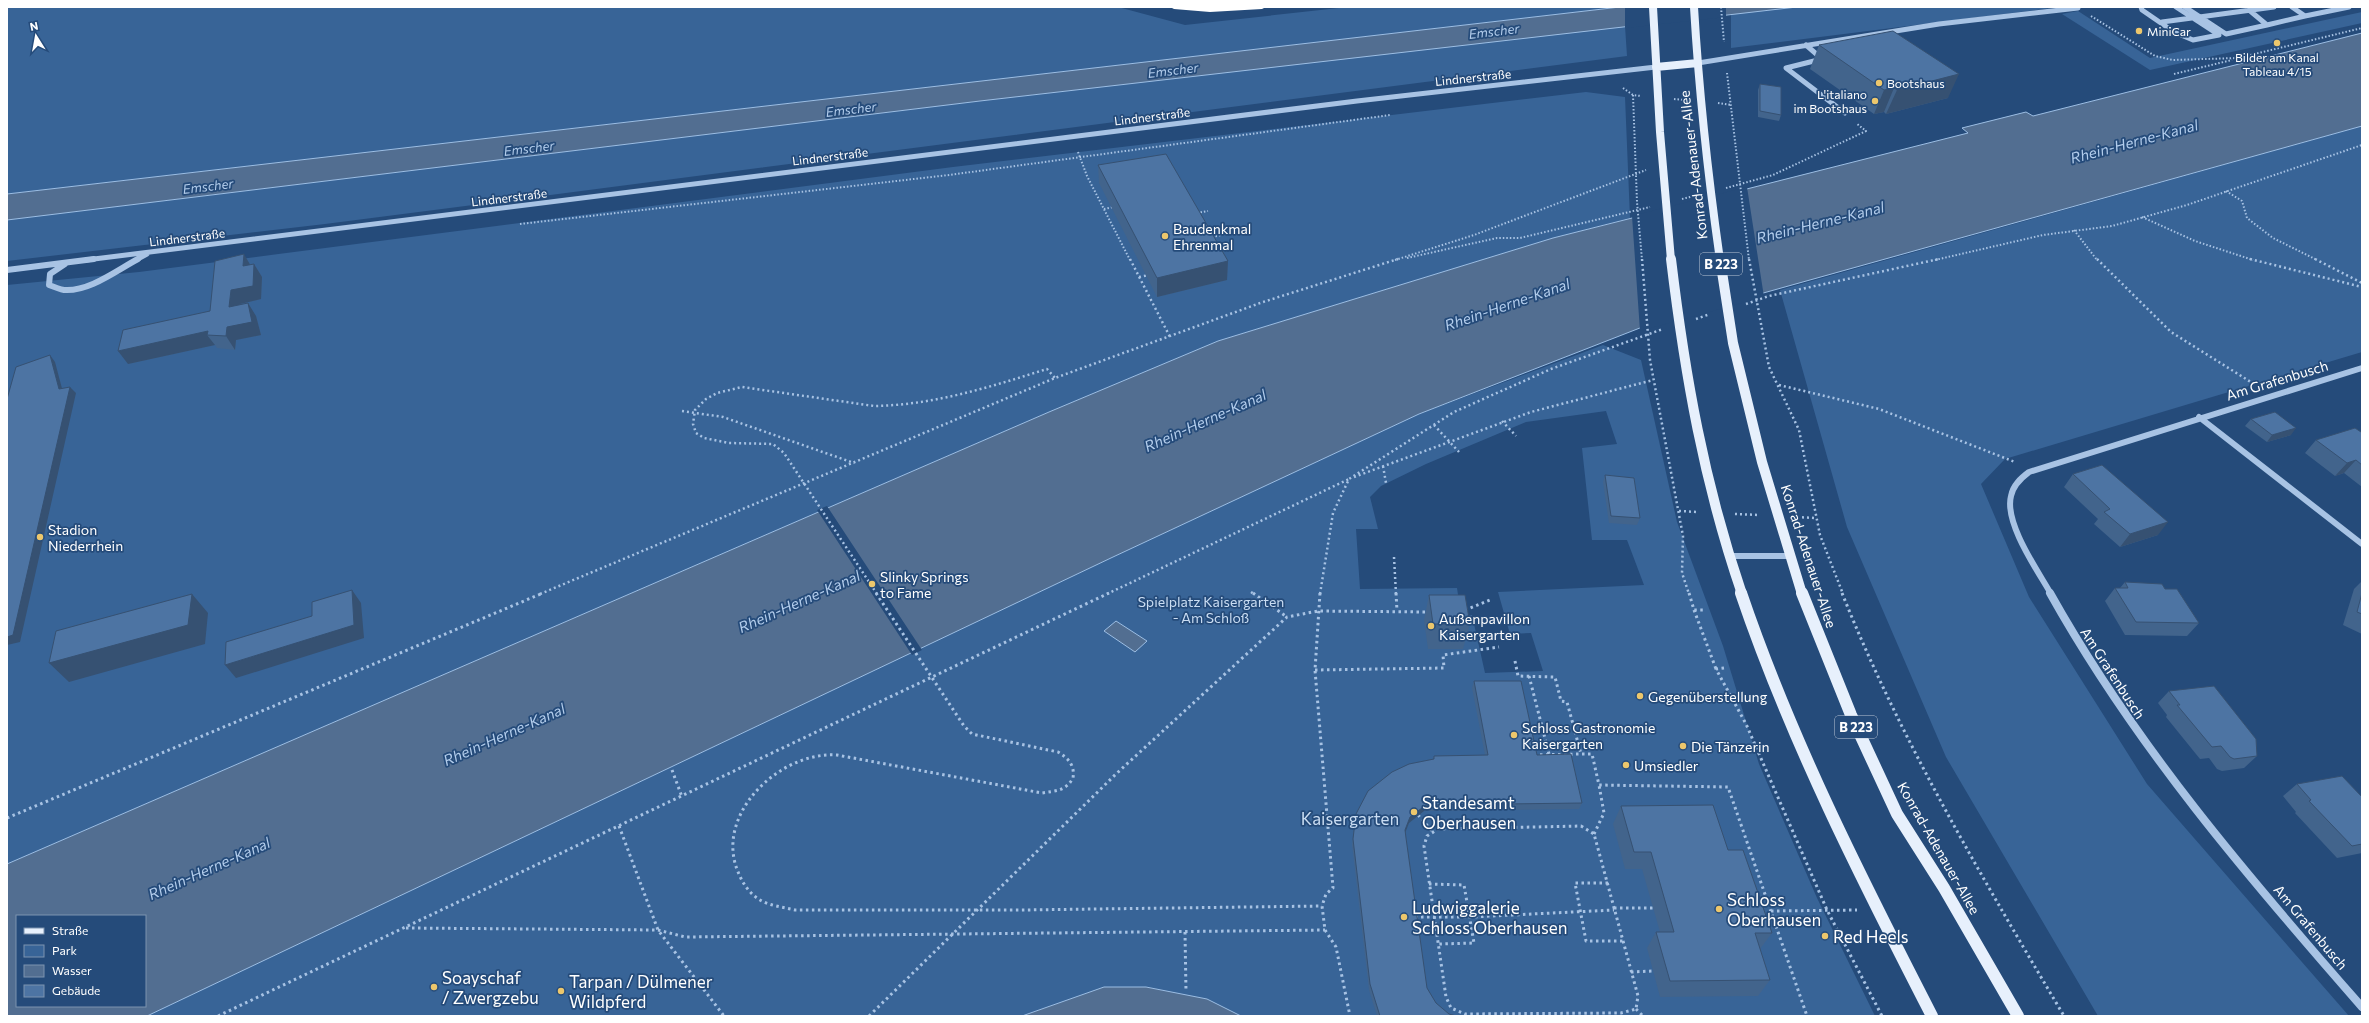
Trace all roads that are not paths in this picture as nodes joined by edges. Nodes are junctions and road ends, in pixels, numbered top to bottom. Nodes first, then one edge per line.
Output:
1 (1174, 7) edge
2 (1262, 7) edge
3 (1653, 7) edge
4 (1694, 7) edge
5 (2141, 7) edge
6 (2176, 7) edge
7 (2185, 7) edge
8 (2274, 7) edge
9 (2292, 7) edge
10 (2349, 7) edge
11 (2078, 8) edge
12 (2249, 10) junction
13 (2305, 16) junction
14 (2201, 17) junction
15 (2192, 18) junction
16 (2162, 22) junction
17 (2267, 25) junction
18 (2226, 34) junction
19 (2219, 35) junction
20 (1806, 45) junction
21 (1698, 63) junction
22 (1656, 67) junction
23 (1845, 113) road end
24 (150, 252) junction
25 (66, 262) junction
26 (7, 270) edge
27 (2362, 368) edge
28 (2199, 417) junction
29 (2362, 544) edge
30 (1729, 556) junction
31 (1789, 556) junction
32 (2362, 1007) edge
33 (1932, 1016) edge
34 (2018, 1016) edge

1 - 2 highway
3 - 22 main road, Konrad-Adenauer-Allee
4 - 21 main road, Konrad-Adenauer-Allee / B 223
5 - 16 street
6 - 15 street
7 - 14 street
8 - 12 street
9 - 13 street
10 - 13 street
11 - 20 street
12 - 14 street
12 - 17 street
13 - 17 street
14 - 15 street
14 - 18 street
15 - 16 street
15 - 19 street
16 - 19 street
17 - 18 street
18 - 19 street
20 - 21 street
20 - 23 street
21 - 22 main road
21 - 31 main road, Konrad-Adenauer-Allee / B 223
22 - 24 street, Lindnerstraße
22 - 30 main road, Konrad-Adenauer-Allee
24 - 25 street, Lindnerstraße
24 - 25 street
25 - 26 street, Lindnerstraße
27 - 28 street, Am Grafenbusch
28 - 29 street
28 - 32 street, Am Grafenbusch
30 - 31 street
30 - 33 main road, Konrad-Adenauer-Allee
31 - 34 main road, Konrad-Adenauer-Allee / B 223

